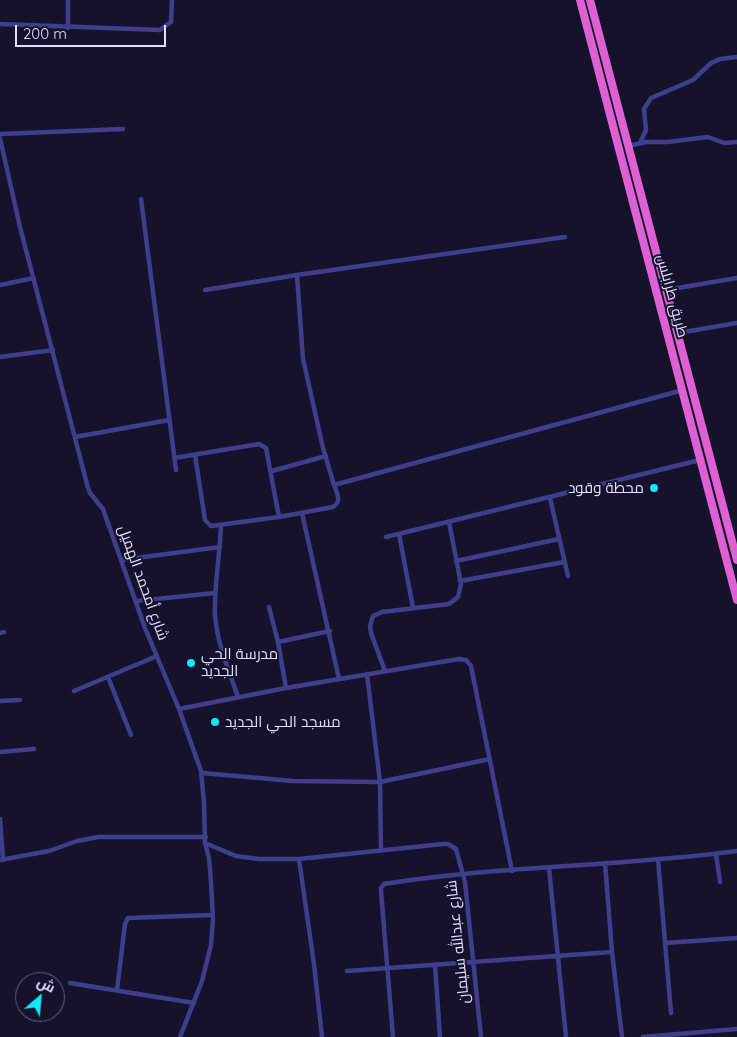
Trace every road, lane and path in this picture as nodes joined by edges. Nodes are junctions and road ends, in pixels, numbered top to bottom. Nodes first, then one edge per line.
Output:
1 (68, 0) edge
2 (172, 0) edge
3 (580, 0) edge
4 (590, 0) edge
5 (0, 24) edge
6 (68, 28) junction
7 (737, 57) edge
8 (122, 128) dead end
9 (0, 136) edge
10 (737, 142) edge
11 (640, 143) junction
12 (628, 146) junction
13 (141, 199) dead end
14 (565, 236) dead end
15 (298, 275) junction
16 (34, 278) junction
17 (737, 278) edge
18 (0, 284) edge
19 (204, 290) dead end
20 (666, 290) junction
21 (737, 323) edge
22 (678, 333) junction
23 (53, 350) junction
24 (0, 358) edge
25 (683, 390) junction
26 (169, 420) junction
27 (76, 436) junction
28 (195, 455) junction
29 (326, 456) junction
30 (174, 458) junction
31 (700, 460) junction
32 (176, 470) dead end
33 (272, 471) junction
34 (334, 485) junction
35 (550, 498) junction
36 (302, 513) junction
37 (279, 517) junction
38 (449, 522) junction
39 (221, 525) junction
40 (400, 534) junction
41 (386, 537) dead end
42 (559, 539) junction
43 (220, 547) junction
44 (121, 560) junction
45 (737, 560) edge
46 (456, 561) junction
47 (564, 562) junction
48 (568, 576) dead end
49 (460, 581) junction
50 (215, 593) junction
51 (737, 600) edge
52 (136, 601) junction
53 (269, 607) dead end
54 (413, 608) junction
55 (330, 631) junction
56 (278, 642) junction
57 (157, 656) junction
58 (385, 671) junction
59 (367, 674) junction
60 (108, 677) junction
61 (339, 679) junction
62 (286, 688) junction
63 (74, 691) dead end
64 (238, 697) junction
65 (20, 700) dead end
66 (0, 701) edge
67 (179, 709) junction
68 (131, 735) dead end
69 (34, 749) dead end
70 (0, 752) edge
71 (490, 759) junction
72 (202, 773) junction
73 (380, 782) junction
74 (0, 819) edge
75 (206, 840) junction
76 (381, 851) junction
77 (737, 851) edge
78 (716, 854) junction
79 (299, 859) junction
80 (658, 859) junction
81 (2, 860) edge
82 (604, 863) junction
83 (549, 868) junction
84 (512, 871) junction
85 (464, 875) junction
86 (720, 882) dead end
87 (212, 915) junction
88 (737, 938) edge
89 (665, 943) junction
90 (612, 952) junction
91 (557, 955) junction
92 (474, 962) junction
93 (435, 965) junction
94 (388, 968) junction
95 (347, 971) dead end
96 (70, 983) dead end
97 (117, 990) junction
98 (194, 1003) junction
99 (671, 1013) dead end
100 (737, 1030) edge
101 (180, 1037) edge
102 (322, 1037) edge
103 (393, 1037) edge
104 (440, 1037) edge
105 (481, 1037) edge
106 (566, 1037) edge
107 (622, 1037) edge
108 (643, 1037) edge

1 - 6 street
2 - 6 street
3 - 25 highway, طريق طرابلس
4 - 12 highway
5 - 6 street
7 - 11 street
8 - 9 street
9 - 16 street, شارع أمحمد الهميل
10 - 11 street
11 - 12 street
12 - 20 highway
13 - 26 street
14 - 15 street
15 - 19 street
15 - 29 street
16 - 18 street
16 - 23 street, شارع أمحمد الهميل
17 - 20 street
20 - 22 highway
21 - 22 street
22 - 45 highway
23 - 24 street
23 - 27 street, شارع أمحمد الهميل
25 - 31 highway, طريق طرابلس
25 - 34 street
26 - 27 street
26 - 30 street
27 - 44 street, شارع أمحمد الهميل
28 - 30 street
28 - 33 street
28 - 39 street
29 - 33 street
29 - 34 street
30 - 32 street
31 - 35 street
31 - 51 highway, طريق طرابلس
33 - 37 street
34 - 36 street
35 - 38 street
35 - 42 street
36 - 37 street
36 - 55 street
37 - 39 street
38 - 40 street
38 - 46 street
39 - 43 street
40 - 41 street
40 - 54 street
42 - 46 street
42 - 47 street
43 - 44 street
43 - 50 street
44 - 52 street, شارع أمحمد الهميل
46 - 49 street
47 - 48 street
47 - 49 street
49 - 54 street
50 - 52 street
50 - 64 street
52 - 57 street, شارع أمحمد الهميل
53 - 56 street
54 - 58 street
55 - 56 street
55 - 61 street
56 - 62 street
57 - 60 street
57 - 67 street, شارع أمحمد الهميل
58 - 59 street
58 - 71 street
59 - 61 street
59 - 73 street
60 - 63 street
60 - 68 street
61 - 62 street
62 - 64 street
64 - 67 street
65 - 66 street
67 - 72 street, شارع أمحمد الهميل
69 - 70 street
71 - 73 street
71 - 84 street
72 - 73 street
72 - 75 street, شارع أمحمد الهميل
73 - 76 street
74 - 81 street
75 - 79 street
75 - 81 street
75 - 87 street, شارع أمحمد الهميل
76 - 79 street
76 - 85 street, شارع عبدالله سليمان
77 - 78 street
78 - 80 street
78 - 86 street
79 - 102 street
80 - 82 street
80 - 89 street
82 - 83 street
82 - 90 street
83 - 84 street
83 - 91 street
84 - 85 street
85 - 92 street, شارع عبدالله سليمان
85 - 94 street
87 - 97 street
87 - 98 street, شارع أمحمد الهميل
88 - 89 street
89 - 99 street
90 - 91 street
90 - 107 street
91 - 92 street
91 - 106 street
92 - 93 street
92 - 105 street, شارع عبدالله سليمان
93 - 94 street
93 - 104 street
94 - 95 street
94 - 103 street
96 - 97 street
97 - 98 street
98 - 101 street, شارع أمحمد الهميل
100 - 108 street

